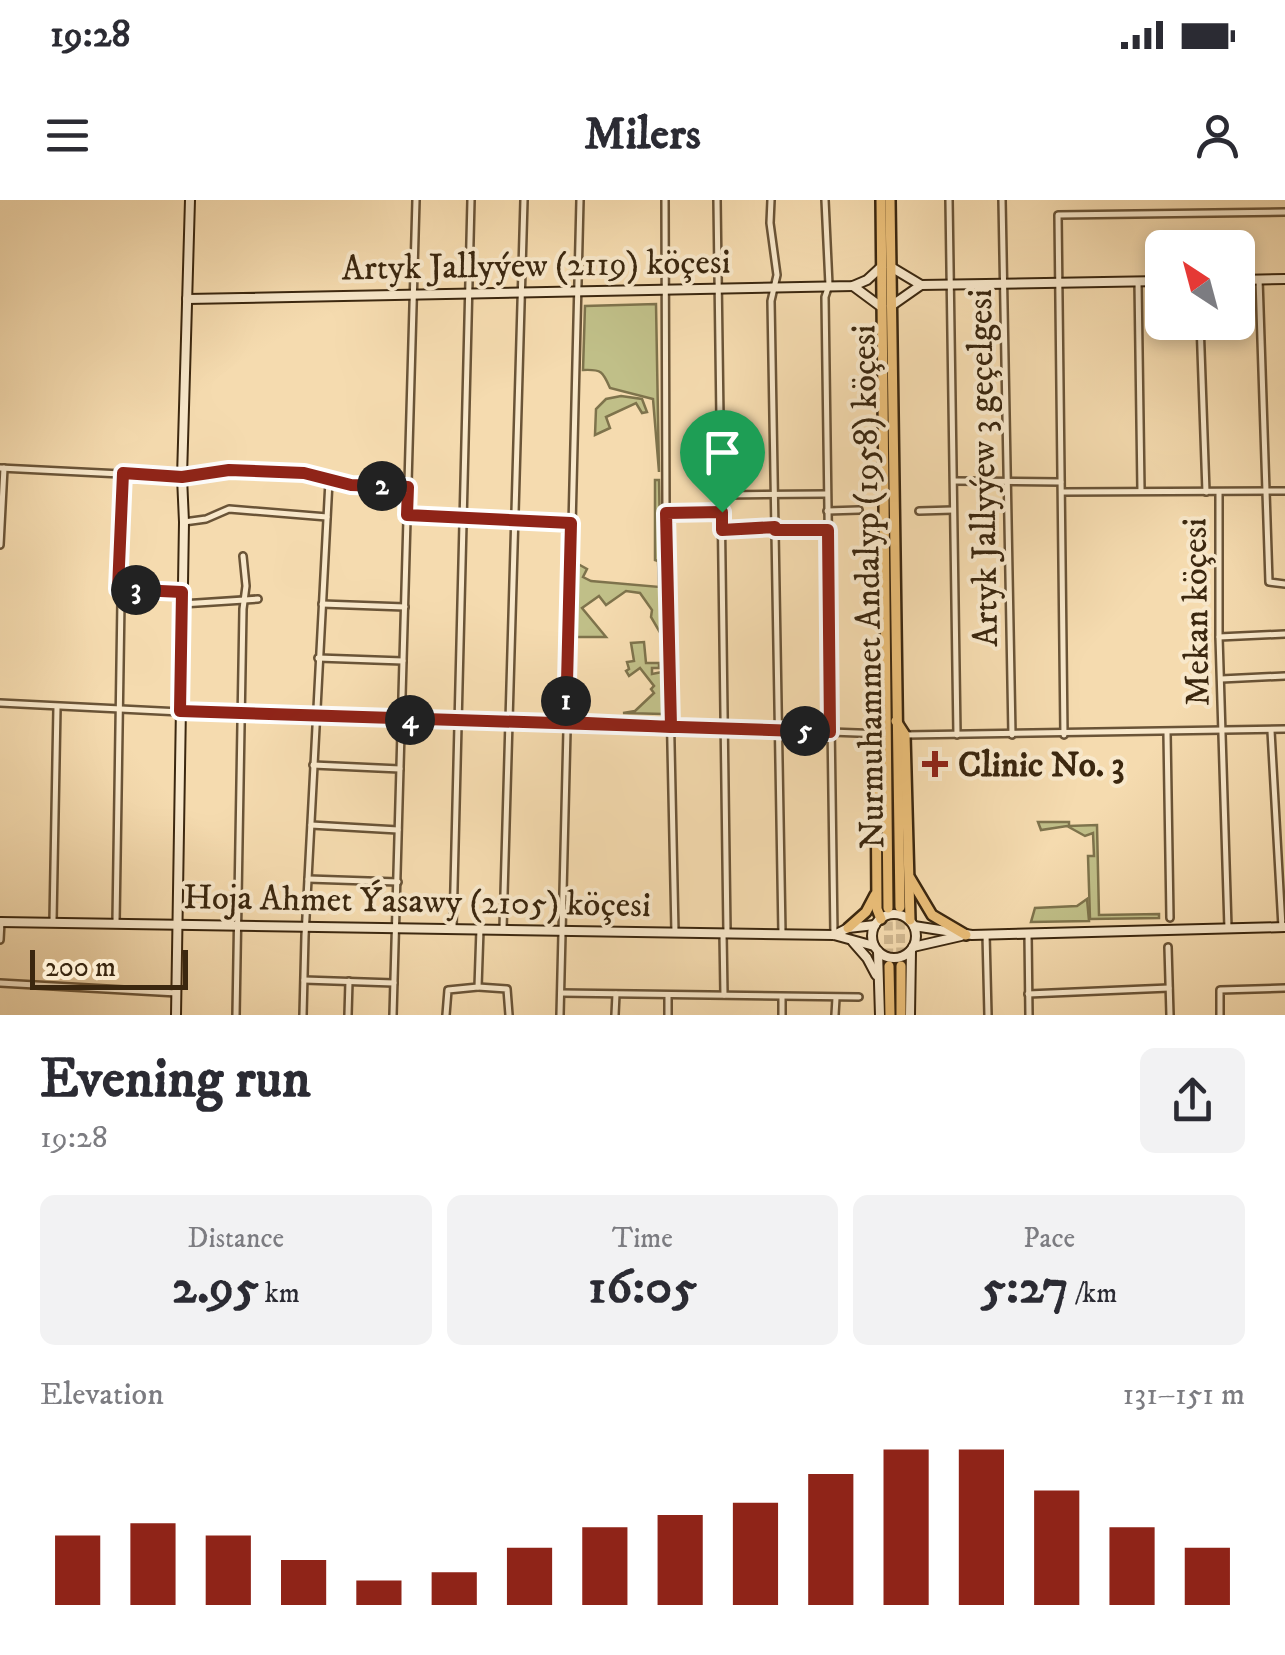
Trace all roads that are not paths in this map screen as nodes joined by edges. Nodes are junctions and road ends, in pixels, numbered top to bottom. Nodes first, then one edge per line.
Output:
1 (190, 200) edge
2 (416, 200) edge
3 (471, 200) edge
4 (524, 200) edge
5 (580, 200) edge
6 (665, 200) edge
7 (717, 200) edge
8 (770, 200) edge
9 (825, 200) edge
10 (881, 200) edge
11 (890, 200) edge
12 (949, 200) edge
13 (1002, 200) edge
14 (1285, 212) edge
15 (885, 268) junction
16 (1255, 279) edge
17 (1260, 279) junction
18 (1285, 279) edge
19 (1138, 282) junction
20 (1145, 282) edge
21 (1058, 283) junction
22 (1004, 284) junction
23 (829, 285) junction
24 (921, 285) junction
25 (950, 285) junction
26 (718, 286) junction
27 (853, 286) junction
28 (664, 287) junction
29 (774, 287) junction
30 (578, 289) junction
31 (522, 291) junction
32 (469, 292) junction
33 (416, 293) junction
34 (187, 299) junction
35 (886, 306) junction
36 (1201, 340) edge
37 (2, 468) edge
38 (123, 473) junction
39 (182, 477) junction
40 (329, 481) junction
41 (952, 481) junction
42 (1005, 482) junction
43 (1061, 482) junction
44 (408, 487) junction
45 (1141, 491) junction
46 (1062, 492) junction
47 (1206, 492) junction
48 (1218, 492) junction
49 (1266, 492) junction
50 (1285, 492) edge
51 (774, 494) junction
52 (827, 494) junction
53 (721, 495) junction
54 (859, 510) dead end
55 (953, 510) junction
56 (827, 511) junction
57 (919, 511) dead end
58 (722, 512) junction
59 (666, 513) junction
60 (407, 515) junction
61 (326, 518) junction
62 (461, 518) junction
63 (515, 521) junction
64 (184, 522) junction
65 (571, 523) junction
66 (775, 528) junction
67 (722, 530) junction
68 (828, 530) junction
69 (0, 544) edge
70 (243, 556) dead end
71 (1285, 584) edge
72 (118, 589) junction
73 (182, 592) junction
74 (244, 598) junction
75 (258, 599) dead end
76 (182, 604) junction
77 (322, 604) junction
78 (405, 607) junction
79 (1285, 634) edge
80 (1219, 637) junction
81 (318, 658) junction
82 (403, 661) junction
83 (1285, 676) edge
84 (1220, 680) junction
85 (0, 703) edge
86 (57, 707) junction
87 (117, 709) junction
88 (180, 711) junction
89 (242, 715) junction
90 (315, 718) junction
91 (401, 720) junction
92 (457, 720) junction
93 (510, 720) junction
94 (890, 720) junction
95 (566, 722) junction
96 (671, 727) junction
97 (725, 728) junction
98 (778, 730) junction
99 (1271, 730) junction
100 (1285, 730) edge
101 (830, 732) junction
102 (1222, 732) junction
103 (1167, 733) junction
104 (882, 734) junction
105 (1012, 735) junction
106 (1064, 735) junction
107 (905, 736) junction
108 (956, 736) junction
109 (896, 751) junction
110 (906, 764) junction
111 (313, 765) junction
112 (400, 768) junction
113 (897, 776) junction
114 (311, 825) junction
115 (399, 830) junction
116 (908, 872) junction
117 (308, 879) junction
118 (398, 882) junction
119 (877, 887) junction
120 (900, 907) tunnel mouth
121 (888, 908) tunnel mouth
122 (1170, 918) dead end
123 (53, 921) junction
124 (1, 922) edge
125 (116, 922) junction
126 (878, 922) junction
127 (178, 923) junction
128 (912, 923) junction
129 (238, 924) junction
130 (306, 925) junction
131 (397, 927) junction
132 (1284, 927) edge
133 (453, 928) junction
134 (503, 928) junction
135 (848, 928) junction
136 (1228, 928) junction
137 (480, 929) junction
138 (561, 930) junction
139 (675, 932) junction
140 (725, 933) junction
141 (782, 934) junction
142 (986, 934) junction
143 (1028, 934) junction
144 (834, 935) junction
145 (966, 935) junction
146 (0, 940) edge
147 (853, 942) junction
148 (937, 943) junction
149 (1168, 947) dead end
150 (876, 949) junction
151 (912, 949) junction
152 (900, 966) junction
153 (304, 980) junction
154 (349, 982) junction
155 (0, 983) edge
156 (394, 983) junction
157 (880, 985) junction
158 (478, 987) junction
159 (1169, 988) junction
160 (1285, 988) edge
161 (177, 992) junction
162 (561, 993) junction
163 (616, 994) junction
164 (1028, 994) junction
165 (668, 995) junction
166 (724, 996) junction
167 (782, 997) junction
168 (836, 997) junction
169 (858, 997) dead end
170 (176, 1015) edge
171 (236, 1015) edge
172 (304, 1015) edge
173 (348, 1015) edge
174 (393, 1015) edge
175 (446, 1015) edge
176 (509, 1015) edge
177 (560, 1015) edge
178 (615, 1015) edge
179 (668, 1015) edge
180 (782, 1015) edge
181 (835, 1015) edge
182 (880, 1015) edge
183 (890, 1015) edge
184 (901, 1015) edge
185 (910, 1015) edge
186 (988, 1015) edge
187 (1028, 1015) edge
188 (1170, 1015) edge
189 (1220, 1015) edge

1 - 34 street
2 - 33 street
3 - 32 street
4 - 31 street
5 - 30 street
6 - 28 street
7 - 26 street
8 - 29 street
9 - 23 street
10 - 15 main road, Nurmuhammet Andalyp (1958) köçesi
11 - 15 main road, Nurmuhammet Andalyp (1958) köçesi
12 - 25 street
13 - 22 street, Artyk Jallyýew 3 geçelgesi
14 - 21 street
15 - 24 street, Nurmuhammet Andalyp (1958) köçesi
15 - 27 street
15 - 35 main road, Nurmuhammet Andalyp (1958) köçesi
16 - 17 street
17 - 18 street
17 - 49 street
19 - 20 street
19 - 21 street
19 - 45 street
21 - 22 street
21 - 43 street
22 - 25 street
22 - 42 street, Artyk Jallyýew 3 geçelgesi
23 - 27 street, Artyk Jallyýew (2119) köçesi
23 - 29 street, Artyk Jallyýew (2119) köçesi
23 - 52 street
24 - 25 street
24 - 35 street
25 - 41 street
26 - 28 street, Artyk Jallyýew (2119) köçesi
26 - 29 street, Artyk Jallyýew (2119) köçesi
26 - 53 street
27 - 35 street, Nurmuhammet Andalyp (1958) köçesi
28 - 30 street, Artyk Jallyýew (2119) köçesi
28 - 59 street
29 - 51 street
30 - 31 street, Artyk Jallyýew (2119) köçesi
30 - 65 street
31 - 32 street, Artyk Jallyýew (2119) köçesi
31 - 63 street
32 - 33 street, Artyk Jallyýew (2119) köçesi
32 - 62 street
33 - 34 street, Artyk Jallyýew (2119) köçesi
33 - 44 street
34 - 39 street
35 - 94 main road, Nurmuhammet Andalyp (1958) köçesi
36 - 47 street, Mekan köçesi
37 - 38 street
37 - 69 street
38 - 39 street
38 - 72 street
39 - 40 street
39 - 64 street
40 - 44 street
40 - 61 street
41 - 42 street
41 - 55 street
42 - 43 street
42 - 105 street, Artyk Jallyýew 3 geçelgesi
43 - 46 street
44 - 60 street
45 - 46 street
45 - 47 street
46 - 106 street
47 - 48 street
48 - 49 street
48 - 80 street, Mekan köçesi
49 - 50 street
49 - 71 street
51 - 52 street
51 - 53 street
51 - 66 street
52 - 56 street
53 - 58 street
54 - 56 street
55 - 57 street
55 - 108 street
56 - 68 street
58 - 59 street
58 - 67 street
59 - 96 street
60 - 62 street
60 - 78 street
61 - 64 street
61 - 77 street
62 - 63 street
62 - 92 street
63 - 65 street
63 - 93 street
64 - 73 street
65 - 95 street
66 - 67 street
66 - 68 street
66 - 98 street
67 - 97 street
68 - 101 street
70 - 74 street
72 - 73 street
72 - 87 street
73 - 76 street
74 - 75 street
74 - 76 street
74 - 89 street
76 - 88 street
77 - 78 street
77 - 81 street
78 - 82 street
79 - 80 street
80 - 84 street, Mekan köçesi
81 - 82 street
81 - 90 street
82 - 91 street
83 - 84 street
84 - 102 street, Mekan köçesi
85 - 86 street
86 - 87 street
86 - 123 street
87 - 88 street
87 - 125 street
88 - 89 street
88 - 127 street
89 - 90 street
89 - 129 street
90 - 91 street
90 - 111 street
91 - 92 street
91 - 112 street
92 - 93 street
92 - 133 street
93 - 95 street
93 - 134 street
94 - 104 main road, Nurmuhammet Andalyp (1958) köçesi
94 - 107 main road
94 - 109 main road, Nurmuhammet Andalyp (1958) köçesi
95 - 96 street
95 - 138 street
96 - 97 street
96 - 139 street
97 - 98 street
97 - 140 street
98 - 101 street
98 - 141 street
99 - 100 street
99 - 102 street
99 - 132 street
101 - 104 street
101 - 144 street
102 - 103 street
102 - 136 street, Mekan köçesi
103 - 106 street
103 - 122 street
104 - 119 main road
104 - 121 main road, Nurmuhammet Andalyp (1958) köçesi
105 - 106 street
105 - 108 street
107 - 108 street
107 - 110 main road
109 - 110 main road
109 - 113 main road, Nurmuhammet Andalyp (1958) köçesi
110 - 113 main road
110 - 116 main road
111 - 112 street
111 - 114 street
112 - 115 street
113 - 120 main road, Nurmuhammet Andalyp (1958) köçesi
114 - 115 street
114 - 117 street
115 - 118 street
116 - 128 main road
116 - 145 main road
117 - 118 street
117 - 130 street
118 - 131 street
119 - 126 main road
119 - 135 main road
123 - 124 street, Hoja Ahmet Ýasawy (2105) köçesi
123 - 125 street, Hoja Ahmet Ýasawy (2105) köçesi
124 - 146 street
125 - 127 street, Hoja Ahmet Ýasawy (2105) köçesi
126 - 128 street
126 - 135 street, Hoja Ahmet Ýasawy (2105) köçesi
126 - 150 street
127 - 129 street, Hoja Ahmet Ýasawy (2105) köçesi
127 - 161 street
128 - 145 street
128 - 151 street
129 - 130 street, Hoja Ahmet Ýasawy (2105) köçesi
129 - 171 street
130 - 131 street, Hoja Ahmet Ýasawy (2105) köçesi
130 - 153 street
131 - 133 street, Hoja Ahmet Ýasawy (2105) köçesi
131 - 156 street
132 - 136 street
133 - 137 street, Hoja Ahmet Ýasawy (2105) köçesi
134 - 137 street, Hoja Ahmet Ýasawy (2105) köçesi
134 - 138 street, Hoja Ahmet Ýasawy (2105) köçesi
135 - 144 street, Hoja Ahmet Ýasawy (2105) köçesi
136 - 143 street
137 - 158 street
138 - 139 street, Hoja Ahmet Ýasawy (2105) köçesi
138 - 162 street
139 - 140 street, Hoja Ahmet Ýasawy (2105) köçesi
140 - 141 street, Hoja Ahmet Ýasawy (2105) köçesi
140 - 166 street
141 - 144 street, Hoja Ahmet Ýasawy (2105) köçesi
142 - 143 street
142 - 145 street
142 - 186 street
143 - 164 street
144 - 147 street, Hoja Ahmet Ýasawy (2105) köçesi
145 - 148 street
147 - 150 street, Hoja Ahmet Ýasawy (2105) köçesi
147 - 157 street
148 - 151 street
148 - 152 street
149 - 159 street
150 - 151 street
150 - 157 street
151 - 152 street
152 - 183 main road
152 - 184 main road
152 - 185 street
153 - 154 street
153 - 172 street
154 - 156 street
154 - 173 street
155 - 161 street
156 - 174 street
157 - 182 street
158 - 175 street
158 - 176 street
159 - 164 street
159 - 188 street
160 - 189 street
161 - 170 street
162 - 163 street
162 - 177 street
163 - 165 street
163 - 178 street
164 - 187 street
165 - 166 street
165 - 179 street
166 - 167 street
167 - 168 street
167 - 180 street
168 - 169 street
168 - 181 street

